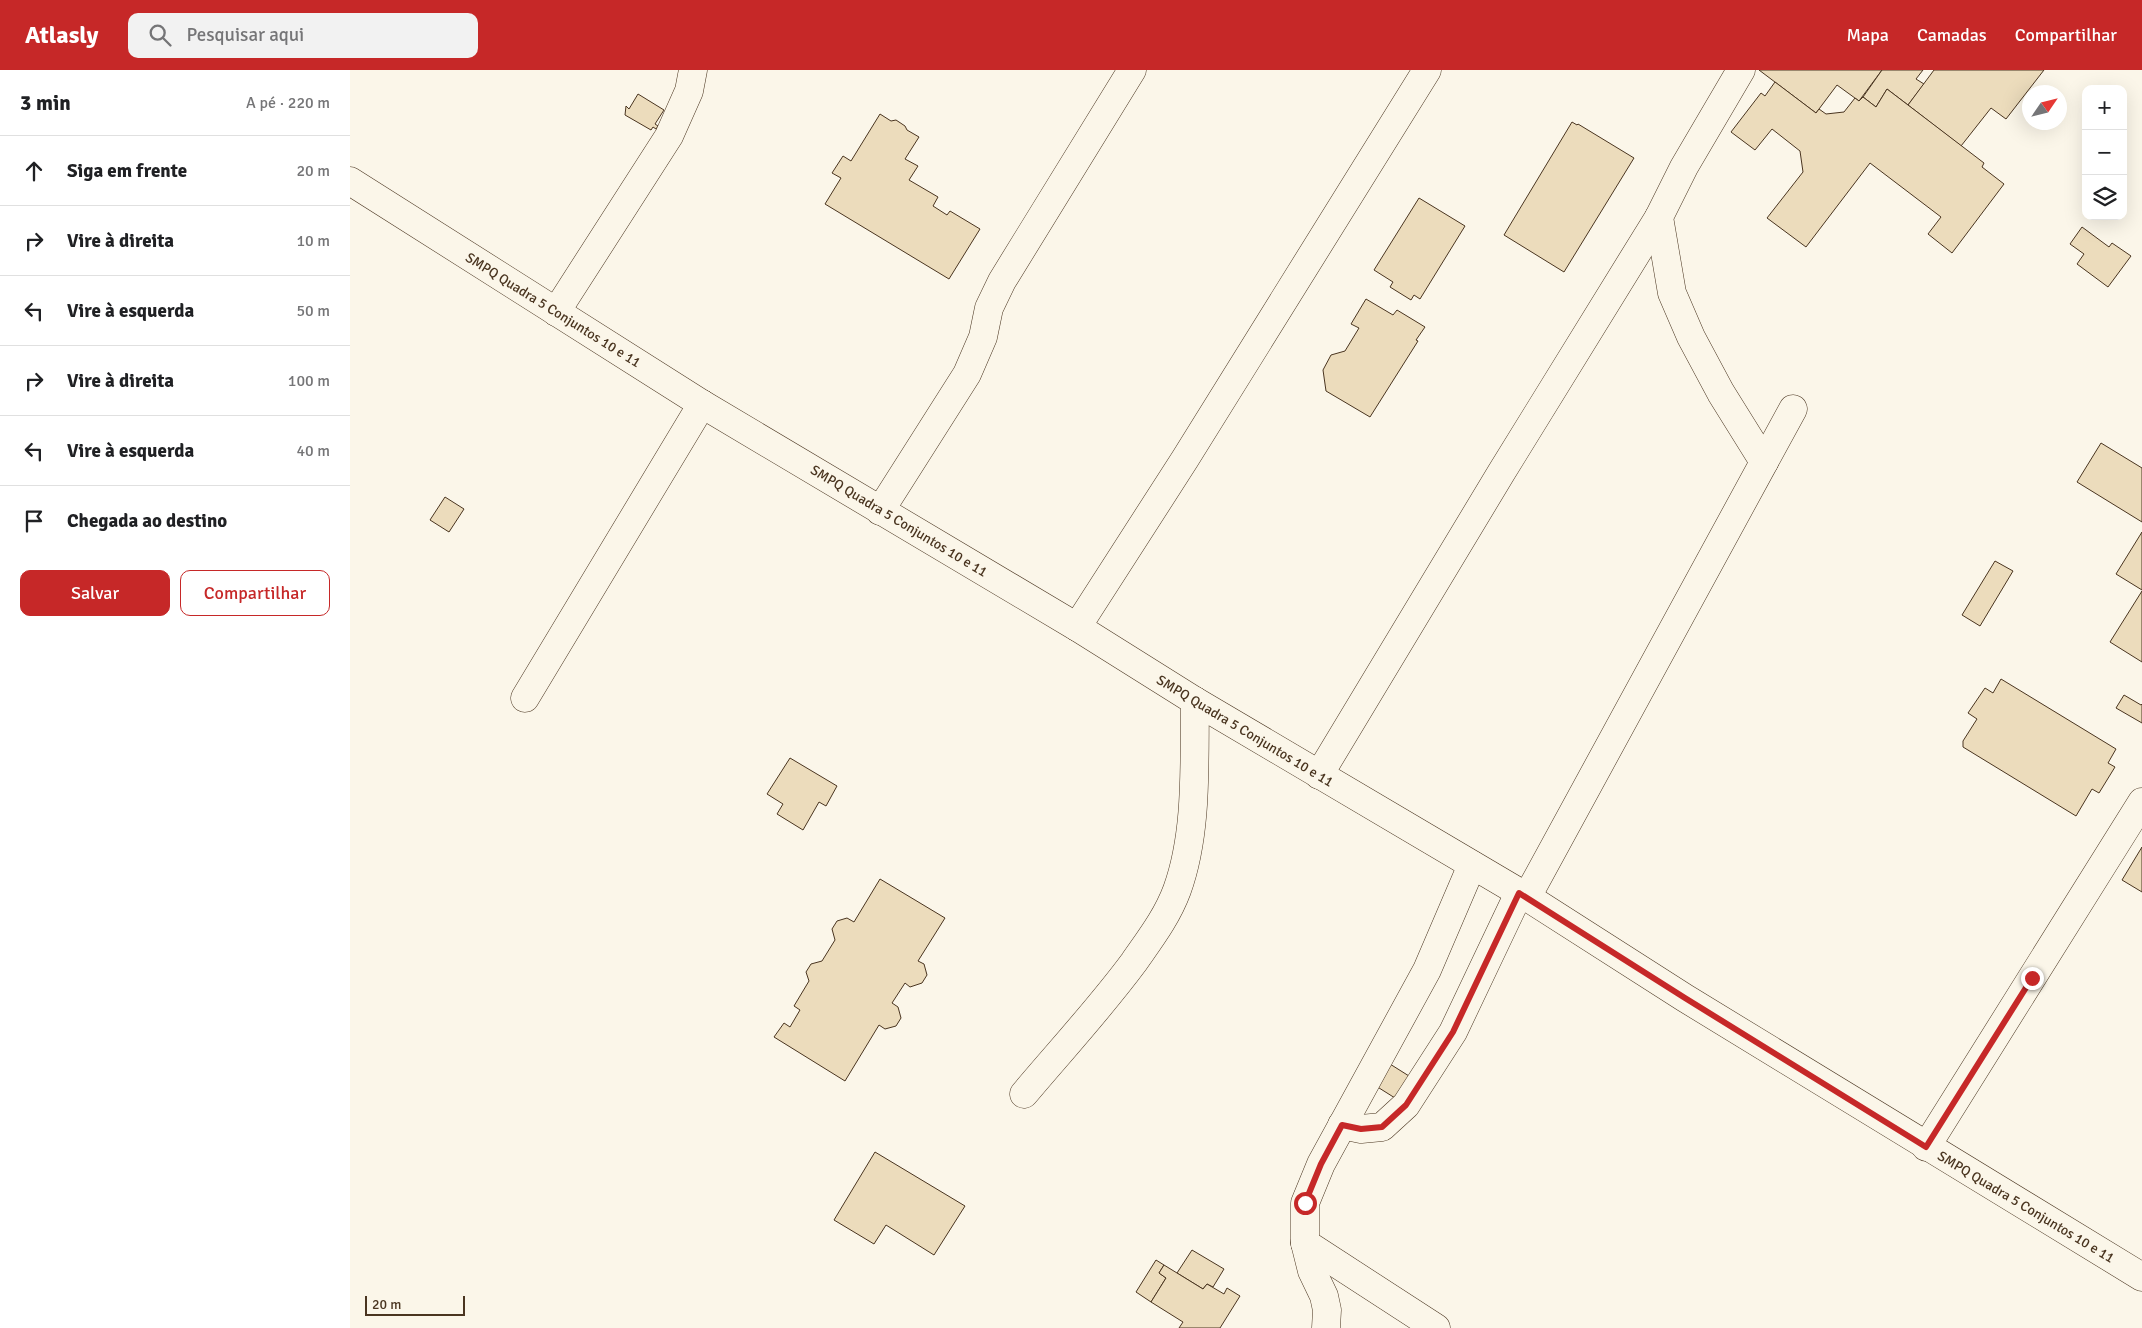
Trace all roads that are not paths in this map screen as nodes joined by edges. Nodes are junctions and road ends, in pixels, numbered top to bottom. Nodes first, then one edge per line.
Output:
1 (693, 70) edge
2 (1132, 70) edge
3 (1427, 70) edge
4 (1741, 70) edge
5 (350, 181) edge
6 (1659, 217) junction
7 (556, 312) junction
8 (702, 404) junction
9 (1793, 409) dead end
10 (1764, 462) junction
11 (880, 511) junction
12 (1077, 628) junction
13 (525, 698) dead end
14 (1195, 702) junction
15 (1318, 774) junction
16 (2142, 802) edge
17 (1472, 865) junction
18 (1523, 895) junction
19 (1024, 1094) dead end
20 (1342, 1125) junction
21 (1926, 1147) junction
22 (1305, 1243) junction
23 (2142, 1277) edge
24 (1326, 1328) edge
25 (1436, 1328) edge

1 - 7 street
2 - 11 street
3 - 12 street
4 - 6 street
5 - 7 street, SMPQ Quadra 5 Conjuntos 10 e 11
6 - 10 street
6 - 15 street
7 - 8 street, SMPQ Quadra 5 Conjuntos 10 e 11
8 - 11 street, SMPQ Quadra 5 Conjuntos 10 e 11
8 - 13 street
9 - 10 street
10 - 18 street
11 - 12 street, SMPQ Quadra 5 Conjuntos 10 e 11
12 - 14 street, SMPQ Quadra 5 Conjuntos 10 e 11
14 - 15 street, SMPQ Quadra 5 Conjuntos 10 e 11
14 - 19 street
15 - 17 street, SMPQ Quadra 5 Conjuntos 10 e 11
16 - 21 street
17 - 18 street, SMPQ Quadra 5 Conjuntos 10 e 11
17 - 20 street
18 - 20 street
18 - 21 street, SMPQ Quadra 5 Conjuntos 10 e 11
20 - 22 street
21 - 23 street, SMPQ Quadra 5 Conjuntos 10 e 11
22 - 24 street
22 - 25 street

